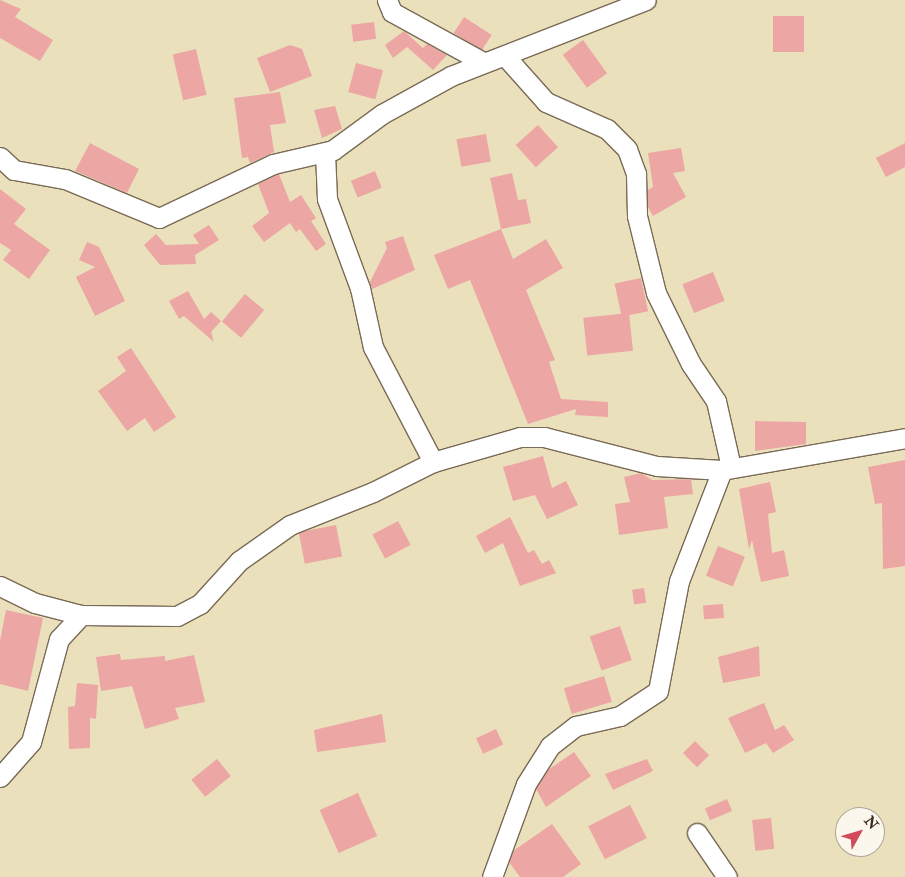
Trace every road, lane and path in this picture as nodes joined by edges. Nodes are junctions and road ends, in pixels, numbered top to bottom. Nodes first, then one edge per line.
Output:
1 (387, 0) edge
2 (646, 0) edge
3 (505, 56) junction
4 (483, 62) junction
5 (325, 152) junction
6 (0, 157) edge
7 (7, 170) edge
8 (905, 438) edge
9 (433, 462) junction
10 (726, 468) junction
11 (0, 586) edge
12 (82, 615) junction
13 (0, 777) edge
14 (697, 833) dead end
15 (492, 877) edge
16 (727, 877) edge

1 - 4 street
2 - 3 street
3 - 4 street
3 - 10 street
4 - 5 street
5 - 7 street
5 - 9 street
6 - 7 street
8 - 10 street
9 - 10 street
9 - 12 street
10 - 15 street
11 - 12 street
12 - 13 street
14 - 16 street

